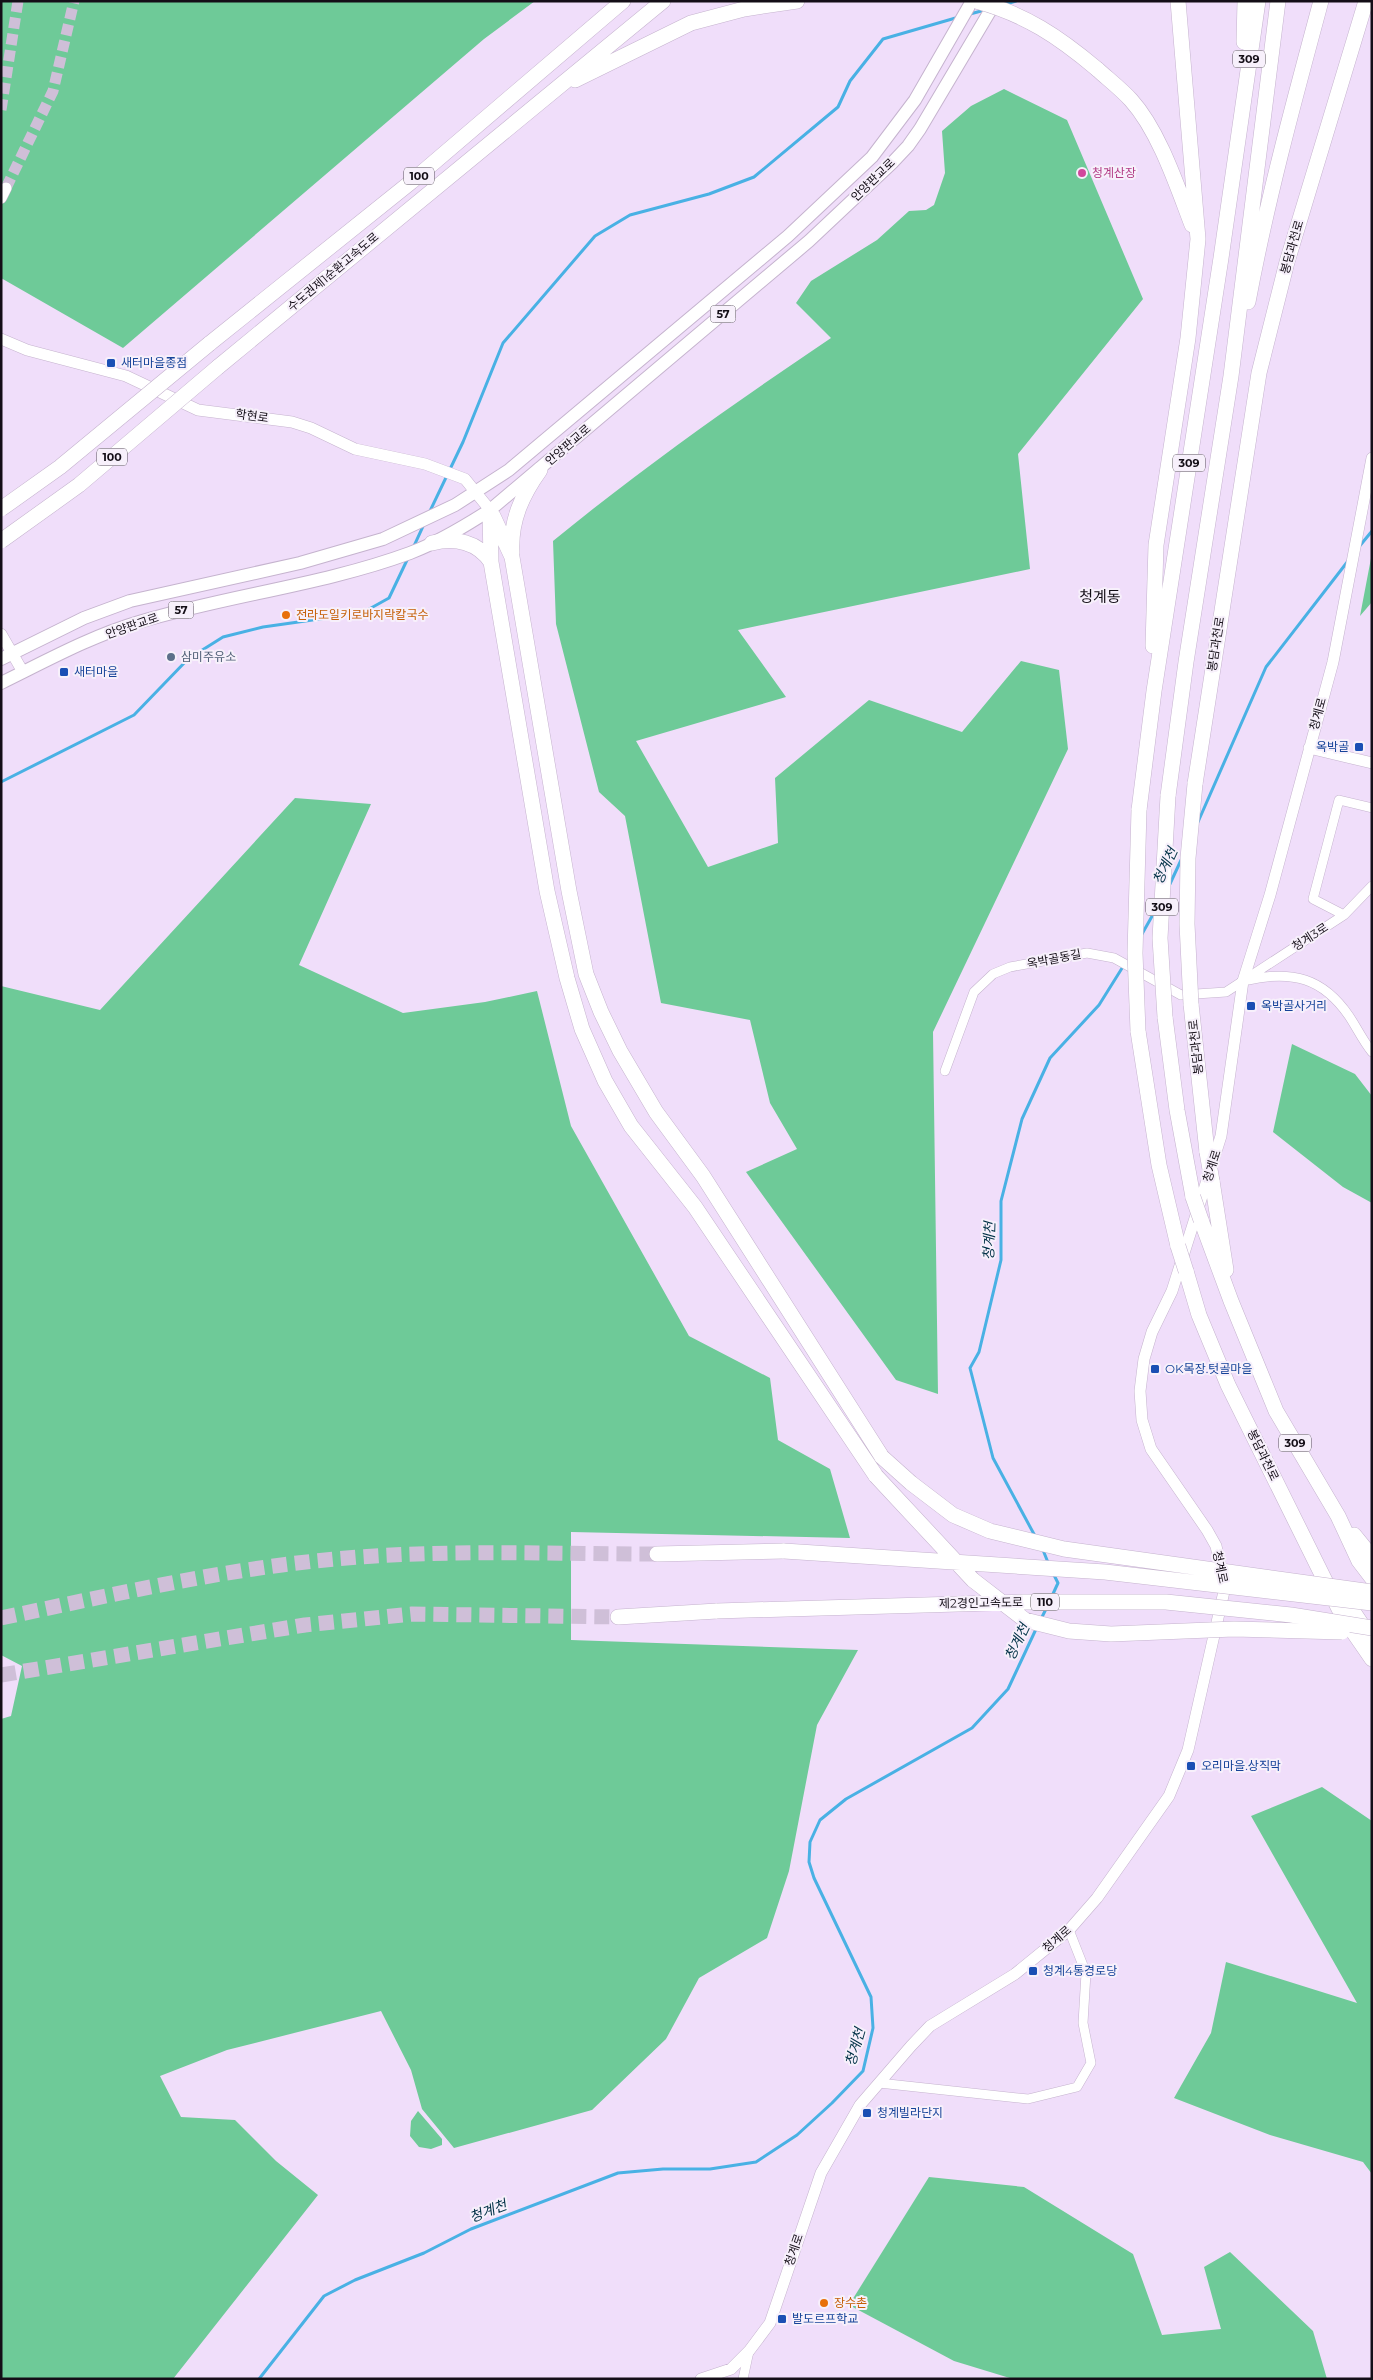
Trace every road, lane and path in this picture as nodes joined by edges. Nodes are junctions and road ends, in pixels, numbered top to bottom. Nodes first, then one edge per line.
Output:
1 (623, 1) edge
2 (664, 1) edge
3 (797, 1) edge
4 (972, 1) edge
5 (976, 1) edge
6 (996, 1) edge
7 (1178, 1) edge
8 (1245, 1) edge
9 (1258, 1) edge
10 (1278, 1) edge
11 (1322, 1) edge
12 (1366, 1) edge
13 (547, 95) junction
14 (1241, 117) junction
15 (1198, 239) junction
16 (1, 339) edge
17 (1231, 376) junction
18 (1372, 458) edge
19 (540, 470) junction
20 (477, 492) junction
21 (1, 509) edge
22 (490, 510) junction
23 (1, 541) edge
24 (428, 545) junction
25 (512, 557) junction
26 (491, 562) junction
27 (1, 634) edge
28 (7, 656) edge
29 (23, 672) junction
30 (1, 683) edge
31 (1154, 691) junction
32 (1309, 748) junction
33 (1372, 763) edge
34 (1372, 808) edge
35 (1372, 886) edge
36 (1344, 915) junction
37 (1243, 981) junction
38 (1186, 999) junction
39 (1372, 1052) edge
40 (945, 1071) dead end
41 (1231, 1301) junction
42 (1338, 1516) junction
43 (1306, 1540) junction
44 (657, 1554) tunnel mouth
45 (1372, 1557) edge
46 (1372, 1578) edge
47 (1372, 1592) edge
48 (1372, 1603) edge
49 (618, 1616) tunnel mouth
50 (1372, 1628) edge
51 (1372, 1636) edge
52 (1372, 1640) edge
53 (1372, 1659) edge
54 (1069, 1930) junction
55 (880, 2083) junction
56 (749, 2352) junction
57 (701, 2379) edge
58 (743, 2379) edge

1 - 21 highway, 수도권제1순환고속도로 / 100, bridge
2 - 13 highway, 수도권제1순환고속도로 / 100
3 - 13 highway
4 - 20 main road, 안양판교로 / 57
5 - 15 highway, bridge
6 - 19 main road, 안양판교로 / 57
7 - 15 highway, 봉담과천로
8 - 14 highway
9 - 14 highway, 봉담과천로 / 309
10 - 17 highway, 봉담과천로 / 309
11 - 17 highway
12 - 38 highway, 봉담과천로, bridge
13 - 23 highway, 수도권제1순환고속도로 / 100, bridge
14 - 31 highway, 봉담과천로 / 309
15 - 31 highway, 봉담과천로
16 - 20 street, 학현로
17 - 41 highway, 봉담과천로 / 309, bridge
18 - 32 street, 청계로
19 - 22 main road, 안양판교로 / 57
19 - 25 highway
20 - 22 street, 학현로
20 - 28 main road, 안양판교로 / 57
22 - 24 main road, 안양판교로 / 57
22 - 25 highway
22 - 26 highway
24 - 26 highway
24 - 29 main road, 안양판교로 / 57
25 - 47 highway, bridge
26 - 51 highway, bridge
27 - 28 street
28 - 29 street
29 - 30 main road, 안양판교로 / 57
31 - 43 highway, 봉담과천로 / 309, bridge
32 - 33 street
32 - 37 street, 청계로
34 - 36 street
35 - 36 street, 청계3로
36 - 37 street, 청계3로
37 - 38 street
37 - 39 street
37 - 54 street, 청계로
38 - 40 street, 옥박골동길, bridge
38 - 41 highway, 봉담과천로, bridge
41 - 42 highway, 봉담과천로 / 309
42 - 45 highway, 봉담과천로
42 - 46 highway, 봉담과천로 / 309
43 - 52 highway, 봉담과천로 / 309
43 - 53 highway, 봉담과천로
44 - 48 highway, bridge
49 - 50 highway, 제2경인고속도로 / 110, bridge
54 - 55 street, 청계로
54 - 55 street
55 - 56 street, 청계로
56 - 57 street, 청계로
56 - 58 street

